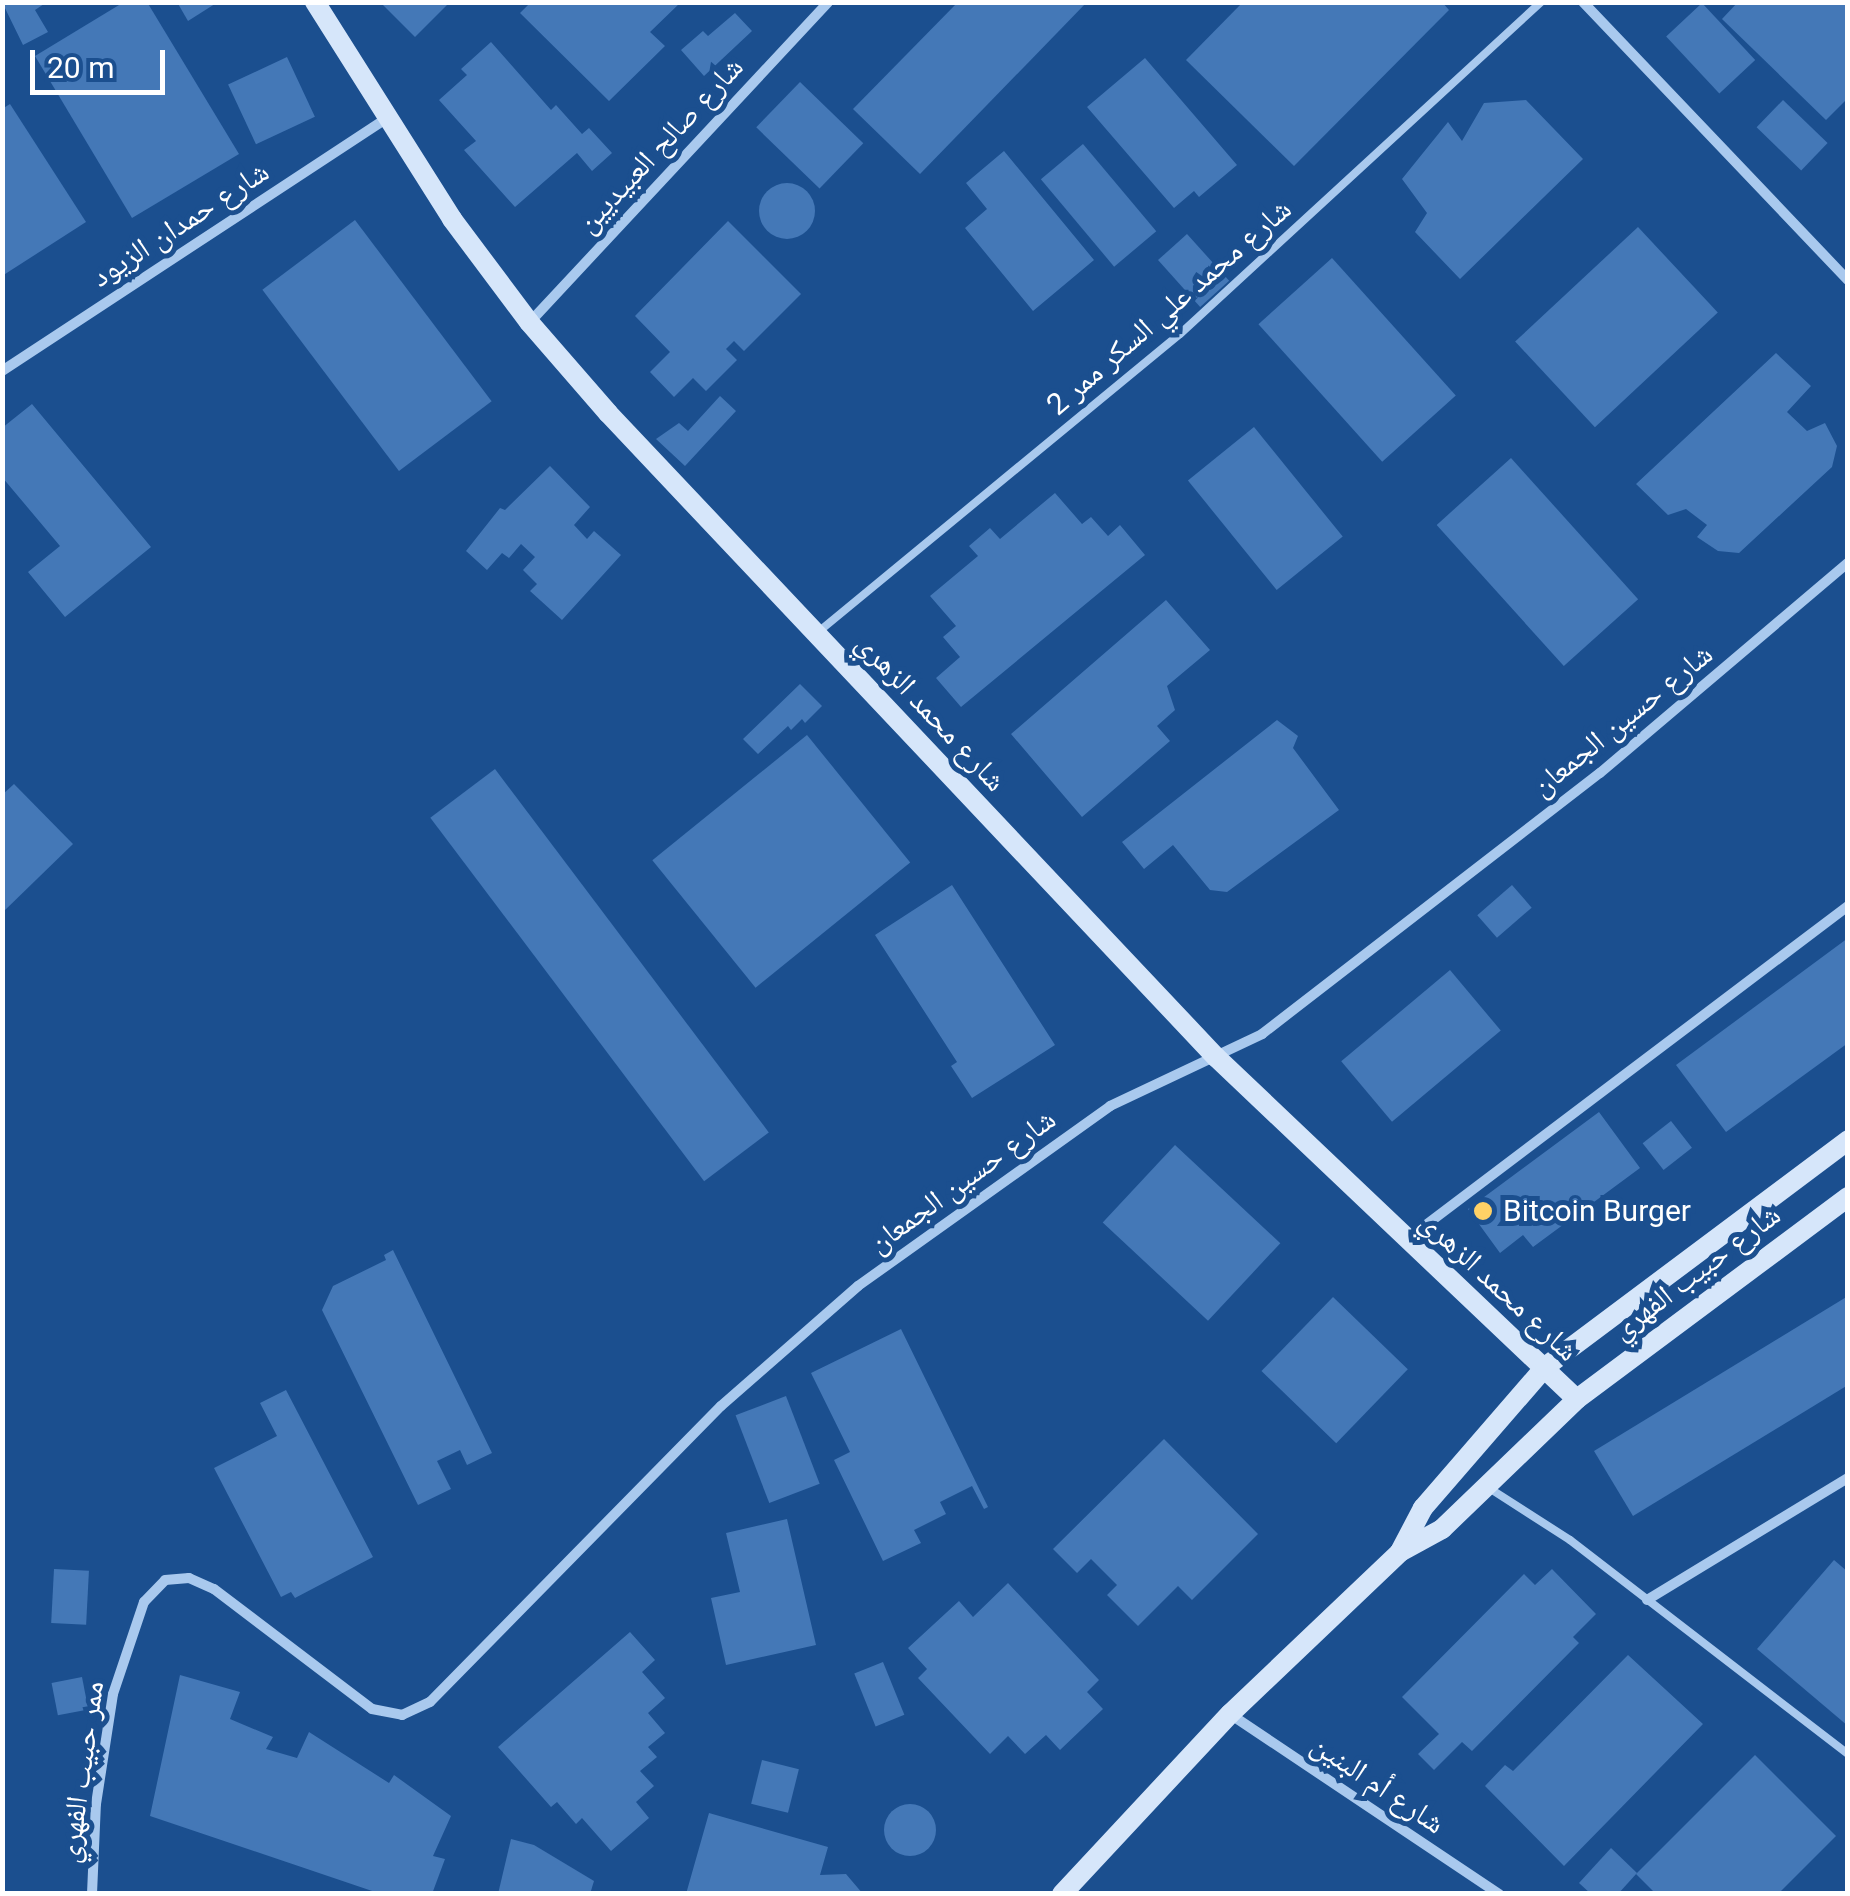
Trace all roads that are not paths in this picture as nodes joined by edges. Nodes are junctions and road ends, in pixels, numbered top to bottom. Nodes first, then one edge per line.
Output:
1 (316, 2) edge
2 (828, 2) edge
3 (1541, 2) edge
4 (1583, 2) edge
5 (386, 118) junction
6 (1848, 280) edge
7 (529, 322) junction
8 (2, 371) edge
9 (1848, 563) edge
10 (816, 634) junction
11 (1848, 906) edge
12 (1216, 1057) junction
13 (1848, 1140) edge
14 (1848, 1197) edge
15 (1405, 1241) junction
16 (1545, 1368) junction
17 (1577, 1399) junction
18 (1848, 1478) edge
19 (1485, 1486) junction
20 (1400, 1552) junction
21 (1647, 1600) junction
22 (144, 1602) joint
23 (1230, 1714) junction
24 (1848, 1754) edge
25 (92, 1894) edge
26 (1062, 1894) edge
27 (1499, 1894) edge

1 - 5 street, شارع محمد الزهري
2 - 7 street, شارع صالح العبيديين
3 - 10 lane, شارع محمد علي السكر ممر 2
4 - 6 street
5 - 7 street, شارع محمد الزهري
5 - 8 street, شارع حمدان الزيود
7 - 10 street, شارع محمد الزهري
9 - 12 street, شارع حسين الجمعان
10 - 12 street, شارع محمد الزهري
11 - 15 street
12 - 15 street, شارع محمد الزهري
12 - 22 street, شارع حسين الجمعان
13 - 16 street, شارع حبيب الفهري
14 - 17 street, شارع حبيب الفهري
15 - 16 street, شارع محمد الزهري
16 - 17 street, شارع محمد الزهري
16 - 20 street, شارع حبيب الفهري
17 - 19 street, شارع حبيب الفهري
18 - 21 street
19 - 20 street, شارع حبيب الفهري
19 - 21 lane
20 - 23 street, شارع حبيب الفهري
21 - 24 lane
22 - 25 street, ممر حبيب الفهري
23 - 26 street, شارع حبيب الفهري
23 - 27 street, شارع أم البنين

